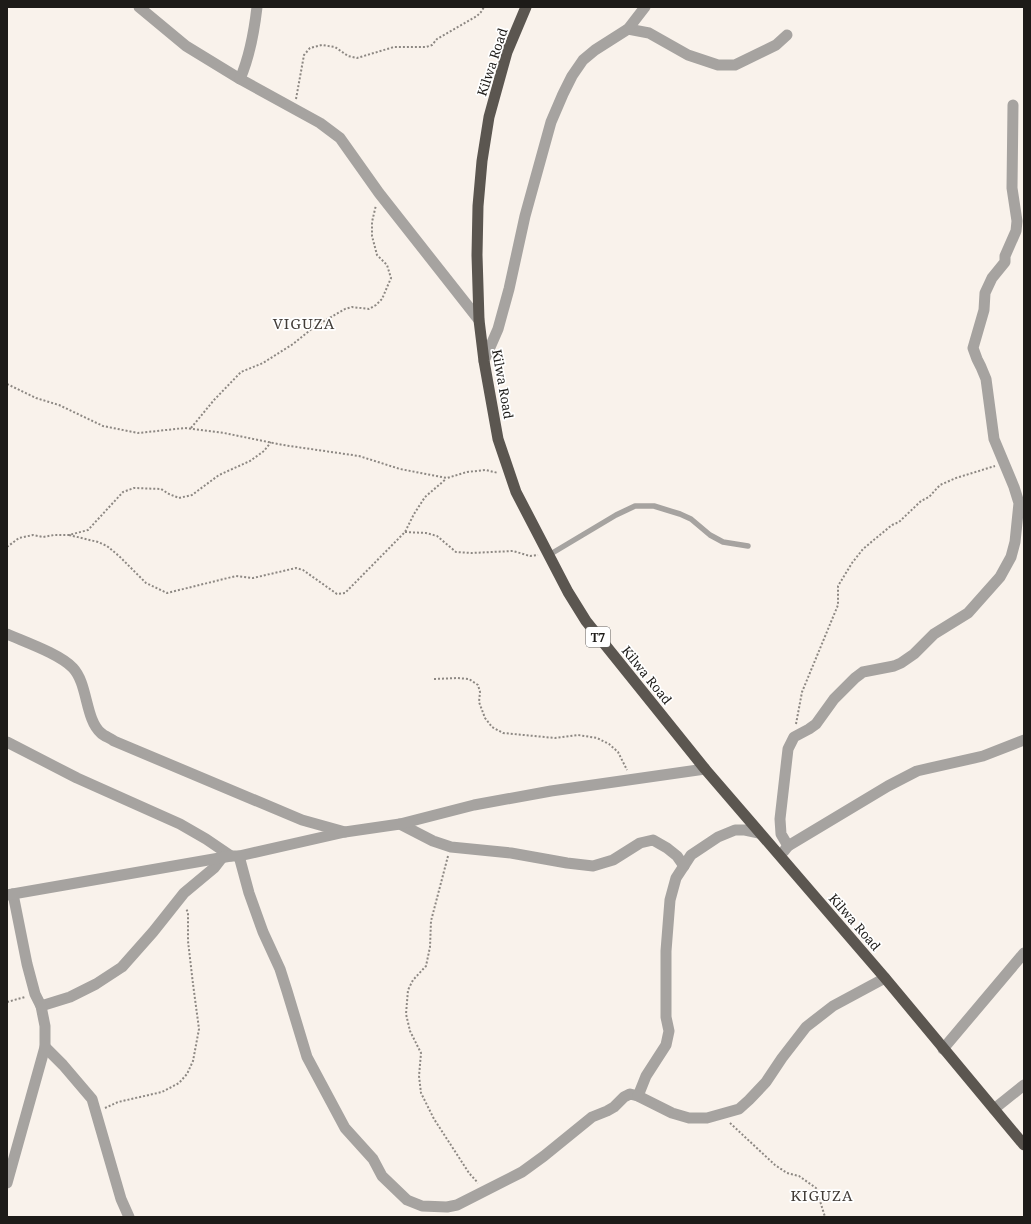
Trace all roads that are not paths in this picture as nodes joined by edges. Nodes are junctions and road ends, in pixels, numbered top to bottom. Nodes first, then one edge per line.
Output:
1 (139, 7) edge
2 (256, 7) edge
3 (526, 7) edge
4 (645, 7) edge
5 (628, 29) junction
6 (787, 35) dead end
7 (240, 79) junction
8 (1013, 105) dead end
9 (479, 320) junction
10 (484, 361) junction
11 (748, 546) dead end
12 (549, 555) junction
13 (7, 634) edge
14 (1024, 740) edge
15 (7, 742) edge
16 (705, 769) junction
17 (400, 824) junction
18 (345, 832) junction
19 (759, 833) junction
20 (788, 846) junction
21 (779, 856) junction
22 (230, 857) junction
23 (684, 866) junction
24 (10, 894) edge
25 (1024, 953) edge
26 (885, 978) junction
27 (41, 1006) junction
28 (45, 1047) junction
29 (943, 1049) junction
30 (1024, 1085) edge
31 (638, 1096) junction
32 (994, 1109) junction
33 (1024, 1145) edge
34 (7, 1183) edge
35 (129, 1217) edge

1 - 7 street
2 - 7 street
3 - 9 highway, Kilwa Road / T7
4 - 5 street
5 - 6 street
5 - 10 street
7 - 9 street
8 - 20 street
9 - 10 highway, Kilwa Road / T7
10 - 12 highway, Kilwa Road / T7
11 - 12 lane
12 - 16 highway, Kilwa Road / T7
13 - 18 street
14 - 20 street
15 - 22 street
16 - 17 street
16 - 19 highway, Kilwa Road / T7
17 - 18 street
17 - 23 street
18 - 22 street
19 - 21 highway, Kilwa Road / T7
19 - 23 street
20 - 21 street
21 - 26 highway, Kilwa Road / T7
22 - 24 street
22 - 27 street
22 - 31 street
23 - 31 street
24 - 27 street
25 - 29 street
26 - 29 highway, Kilwa Road / T7
26 - 31 street
27 - 28 street
28 - 34 street
28 - 35 street
29 - 32 highway, Kilwa Road / T7
30 - 32 street
32 - 33 highway, Kilwa Road / T7

